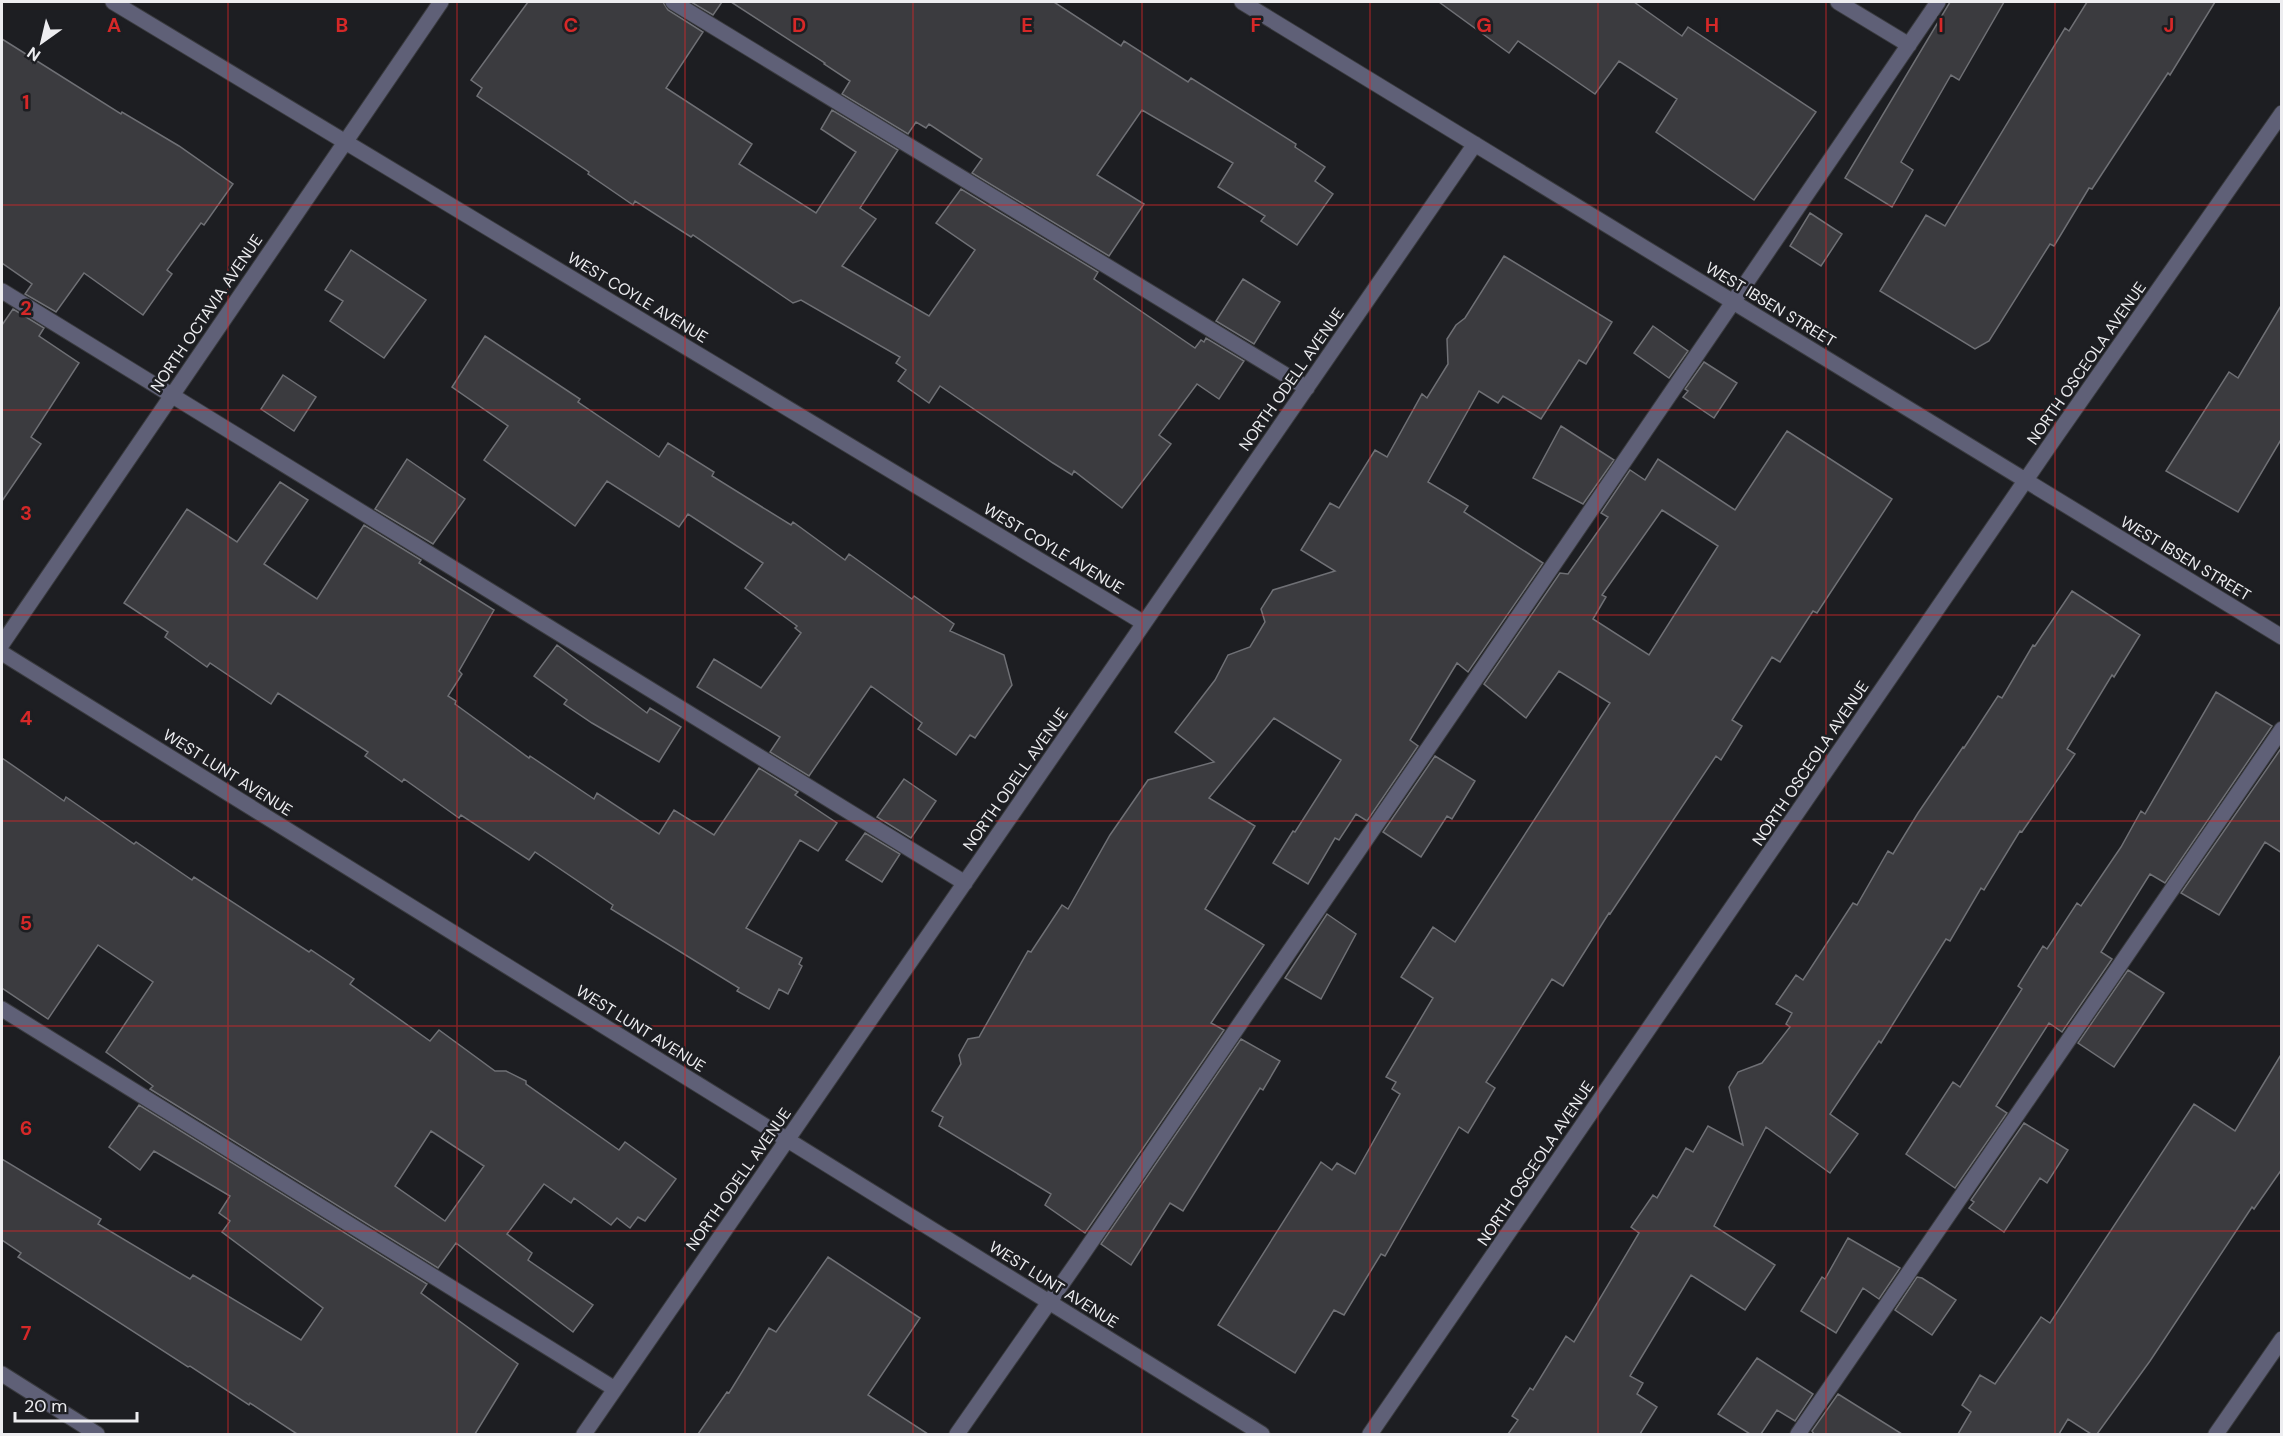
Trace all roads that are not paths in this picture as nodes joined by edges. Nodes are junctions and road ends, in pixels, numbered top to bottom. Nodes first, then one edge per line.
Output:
1 (113, 2) edge
2 (441, 2) edge
3 (673, 2) edge
4 (1242, 2) edge
5 (1838, 2) edge
6 (1938, 2) edge
7 (1909, 45) junction
8 (2282, 113) edge
9 (345, 141) junction
10 (1475, 144) junction
11 (2, 291) edge
12 (1733, 301) junction
13 (1307, 388) junction
14 (172, 395) junction
15 (2026, 480) junction
16 (1144, 623) junction
17 (2282, 637) edge
18 (2, 644) edge
19 (2, 653) edge
20 (2282, 729) edge
21 (964, 883) junction
22 (2, 1009) edge
23 (787, 1140) junction
24 (1050, 1303) junction
25 (2282, 1339) edge
26 (2, 1374) edge
27 (615, 1389) junction
28 (97, 1434) edge
29 (584, 1434) edge
30 (957, 1434) edge
31 (1262, 1434) edge
32 (1370, 1434) edge
33 (1797, 1434) edge
34 (2216, 1434) edge

1 - 9 street, WEST COYLE AVENUE
2 - 9 street, NORTH OCTAVIA AVENUE
3 - 13 street
4 - 10 street, WEST IBSEN STREET
5 - 7 street
6 - 7 street
7 - 12 street
8 - 15 street, NORTH OSCEOLA AVENUE
9 - 14 street, NORTH OCTAVIA AVENUE
9 - 16 street, WEST COYLE AVENUE
10 - 12 street, WEST IBSEN STREET
10 - 13 street, NORTH ODELL AVENUE
11 - 14 street
12 - 15 street, WEST IBSEN STREET
12 - 24 street
13 - 16 street, NORTH ODELL AVENUE
14 - 18 street, NORTH OCTAVIA AVENUE
14 - 21 street
15 - 17 street, WEST IBSEN STREET
15 - 32 street, NORTH OSCEOLA AVENUE
16 - 21 street, NORTH ODELL AVENUE
19 - 23 street, WEST LUNT AVENUE
20 - 33 street
21 - 23 street, NORTH ODELL AVENUE
22 - 27 street
23 - 24 street, WEST LUNT AVENUE
23 - 27 street, NORTH ODELL AVENUE
24 - 30 street
24 - 31 street, WEST LUNT AVENUE
25 - 34 street
26 - 28 street
27 - 29 street, NORTH ODELL AVENUE

